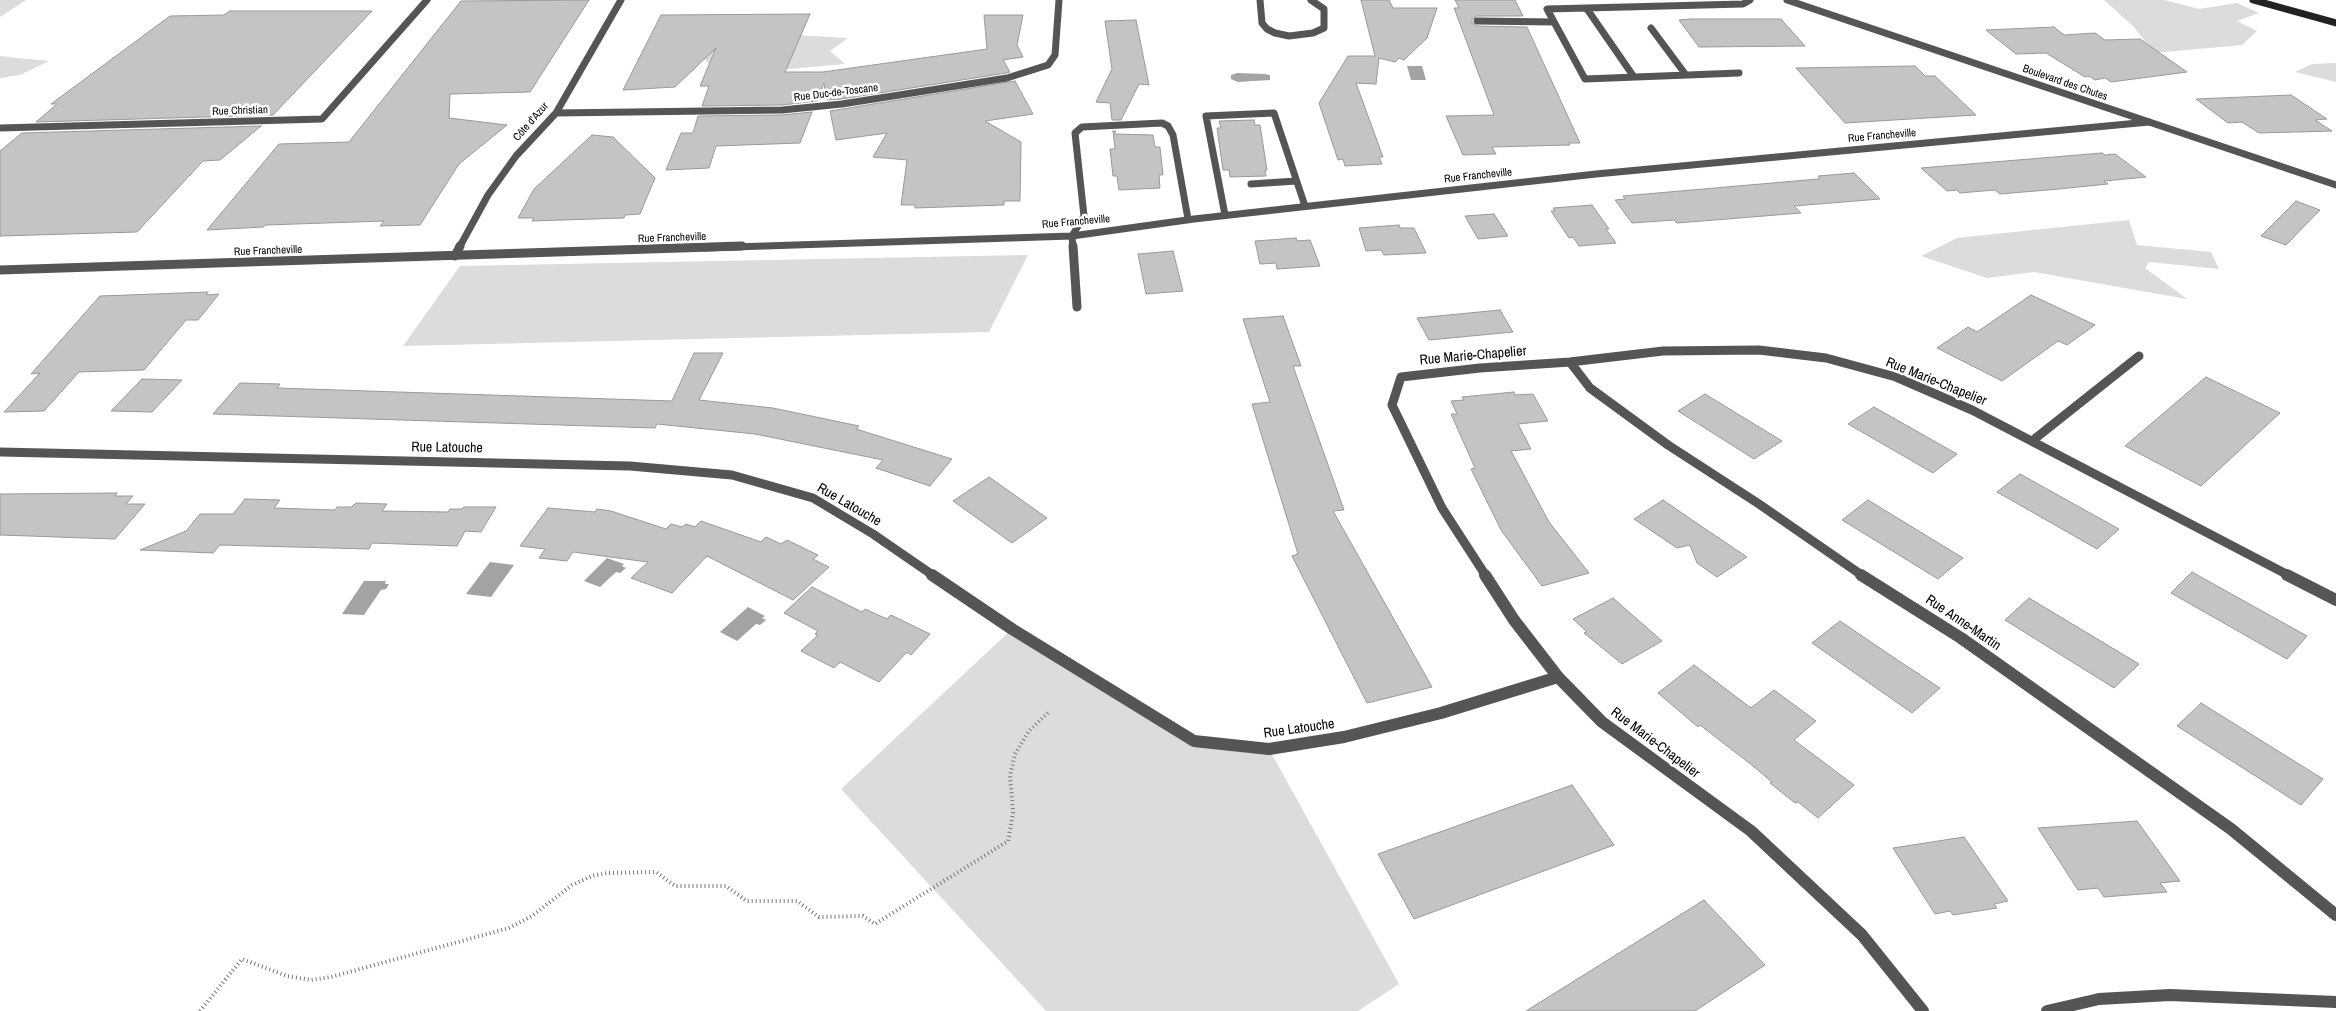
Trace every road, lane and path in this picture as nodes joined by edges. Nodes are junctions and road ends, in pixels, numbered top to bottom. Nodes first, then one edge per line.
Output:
1 (427, 0) edge
2 (621, 0) edge
3 (1059, 0) edge
4 (1260, 0) edge
5 (1311, 0) edge
6 (1750, 0) edge
7 (1787, 0) edge
8 (2254, 0) edge
9 (1588, 9) junction
10 (1478, 22) dead end
11 (1554, 22) junction
12 (2336, 23) edge
13 (1652, 28) dead end
14 (1739, 74) dead end
15 (1686, 76) junction
16 (1634, 77) junction
17 (556, 113) junction
18 (2150, 122) junction
19 (0, 128) edge
20 (1296, 181) junction
21 (1251, 184) dead end
22 (2336, 185) edge
23 (1305, 206) junction
24 (1225, 215) junction
25 (1188, 220) junction
26 (1072, 236) junction
27 (455, 256) junction
28 (0, 270) edge
29 (1077, 307) dead end
30 (2139, 356) dead end
31 (1570, 362) junction
32 (2032, 441) junction
33 (0, 452) edge
34 (2336, 600) edge
35 (1558, 676) junction
36 (1048, 713) dead end
37 (2336, 915) edge
38 (2336, 1002) edge
39 (200, 1011) edge
40 (1923, 1011) edge
41 (2047, 1011) edge

1 - 19 street, Rue Christian
2 - 17 street, Côte d'Azur
3 - 17 street, Rue Duc-de-Toscane
4 - 5 street
6 - 9 street
7 - 18 street, Boulevard des Chutes
8 - 12 main road
9 - 11 street
9 - 16 street
10 - 11 street
11 - 16 street
13 - 15 street
14 - 15 street
15 - 16 street
17 - 27 street, Côte d'Azur
18 - 22 street, Boulevard des Chutes
18 - 23 street, Rue Francheville
20 - 21 street
20 - 23 street
20 - 24 street
23 - 24 street, Rue Francheville
24 - 25 street, Rue Francheville
25 - 26 street, Rue Francheville
25 - 26 street
26 - 27 street, Rue Francheville
26 - 29 street
27 - 28 street, Rue Francheville
30 - 32 street
31 - 32 street, Rue Marie-Chapelier
31 - 35 street, Rue Marie-Chapelier
31 - 37 street, Rue Anne-Martin
32 - 34 street, Rue Marie-Chapelier
33 - 35 street, Rue Latouche
35 - 40 street, Rue Marie-Chapelier
36 - 39 path
38 - 41 street

